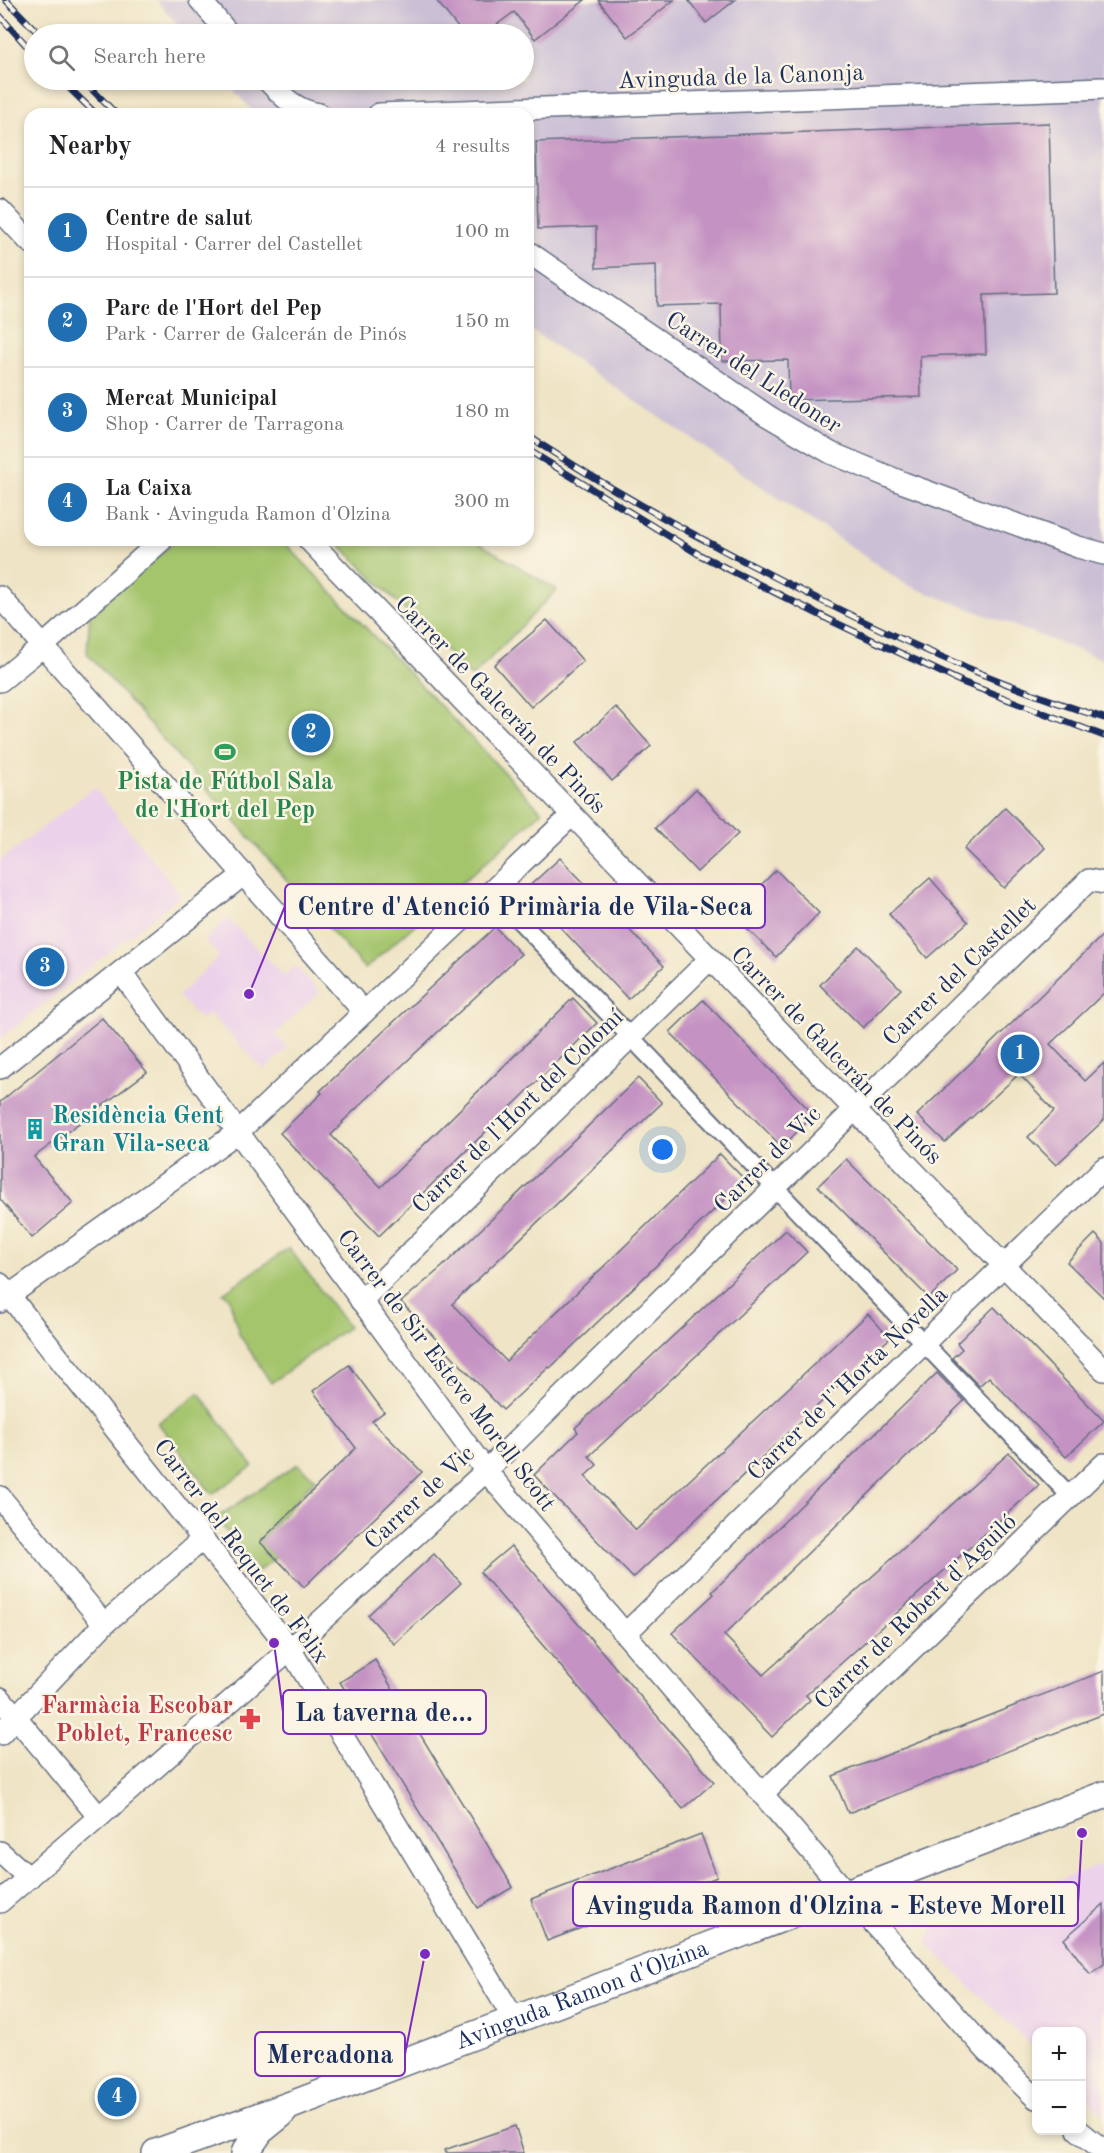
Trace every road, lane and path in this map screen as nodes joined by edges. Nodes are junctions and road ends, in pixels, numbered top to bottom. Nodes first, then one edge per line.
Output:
1 (200, 0) edge
2 (220, 24) edge
3 (1104, 88) edge
4 (277, 90) edge
5 (299, 108) edge
6 (534, 109) edge
7 (0, 210) edge
8 (24, 236) edge
9 (534, 256) edge
10 (155, 546) edge
11 (315, 546) edge
12 (1104, 555) edge
13 (0, 597) edge
14 (43, 646) junction
15 (0, 681) edge
16 (572, 814) junction
17 (244, 874) junction
18 (1104, 883) edge
19 (491, 891) junction
20 (710, 959) junction
21 (121, 972) junction
22 (364, 1012) junction
23 (630, 1037) junction
24 (0, 1068) edge
25 (854, 1109) junction
26 (238, 1132) junction
27 (1104, 1168) edge
28 (774, 1187) junction
29 (1004, 1266) junction
30 (3, 1293) edge
31 (361, 1301) junction
32 (924, 1343) junction
33 (1104, 1370) edge
34 (1104, 1464) edge
35 (486, 1471) junction
36 (0, 1497) edge
37 (1071, 1497) junction
38 (203, 1539) junction
39 (104, 1624) junction
40 (625, 1634) junction
41 (290, 1649) junction
42 (0, 1698) edge
43 (16, 1717) junction
44 (0, 1734) edge
45 (762, 1794) junction
46 (1104, 1795) edge
47 (99, 1817) junction
48 (0, 1852) edge
49 (29, 1878) junction
50 (847, 1893) junction
51 (0, 1902) edge
52 (514, 2019) junction
53 (1032, 2094) edge
54 (294, 2104) junction
55 (1084, 2135) edge
56 (1104, 2151) edge
57 (156, 2153) edge
58 (244, 2153) edge

1 - 2 street
3 - 6 street, Avinguda de la Canonja
4 - 5 street
7 - 8 street
9 - 12 street, Carrer del Lledoner
10 - 14 street
11 - 16 street, Carrer de Galcerán de Pinós
13 - 14 street
14 - 15 street
14 - 17 street
16 - 19 street
16 - 20 street, Carrer de Galcerán de Pinós
17 - 21 street
17 - 22 street
18 - 25 street, Carrer del Castellet
19 - 22 street
19 - 23 street
20 - 23 street, Carrer de l'Hort del Colomí
20 - 25 street, Carrer de Galcerán de Pinós
21 - 24 street
21 - 26 street, Carrer de Sir Esteve Morell Scott
22 - 26 street
23 - 28 street
23 - 31 street, Carrer de l'Hort del Colomí
25 - 28 street, Carrer de Vic
25 - 29 street, Carrer de Galcerán de Pinós
26 - 30 street
26 - 31 street, Carrer de Sir Esteve Morell Scott
27 - 29 street, Carrer de l''Horta Novella
28 - 32 street
28 - 35 street, Carrer de Vic
29 - 32 street, Carrer de l''Horta Novella
29 - 33 street, Carrer de Galcerán de Pinós
30 - 38 street, Carrer del Requet de Fèlix
31 - 35 street, Carrer de Sir Esteve Morell Scott
32 - 37 street
32 - 40 street, Carrer de l''Horta Novella
34 - 37 street, Carrer de Robert d'Aguiló
35 - 40 street, Carrer de Sir Esteve Morell Scott
35 - 41 street, Carrer de Vic
36 - 39 street
37 - 45 street, Carrer de Robert d'Aguiló
38 - 39 street
38 - 41 street, Carrer del Requet de Fèlix
39 - 43 street
40 - 45 street, Carrer de Sir Esteve Morell Scott
41 - 47 street, Carrer de Vic
41 - 52 street, Carrer del Requet de Fèlix
42 - 43 street
43 - 44 street
43 - 47 street
45 - 50 street, Carrer de Sir Esteve Morell Scott
46 - 50 street, Avinguda Ramon d'Olzina
47 - 49 street, Carrer de Vic
48 - 49 street
49 - 51 street, Carrer de Vic
50 - 52 street, Avinguda Ramon d'Olzina
50 - 53 street, Carrer de Sir Esteve Morell Scott
52 - 54 street, Avinguda Ramon d'Olzina
54 - 57 street, Avinguda Ramon d'Olzina
54 - 58 street, Avinguda Ramon d'Olzina
55 - 56 street

